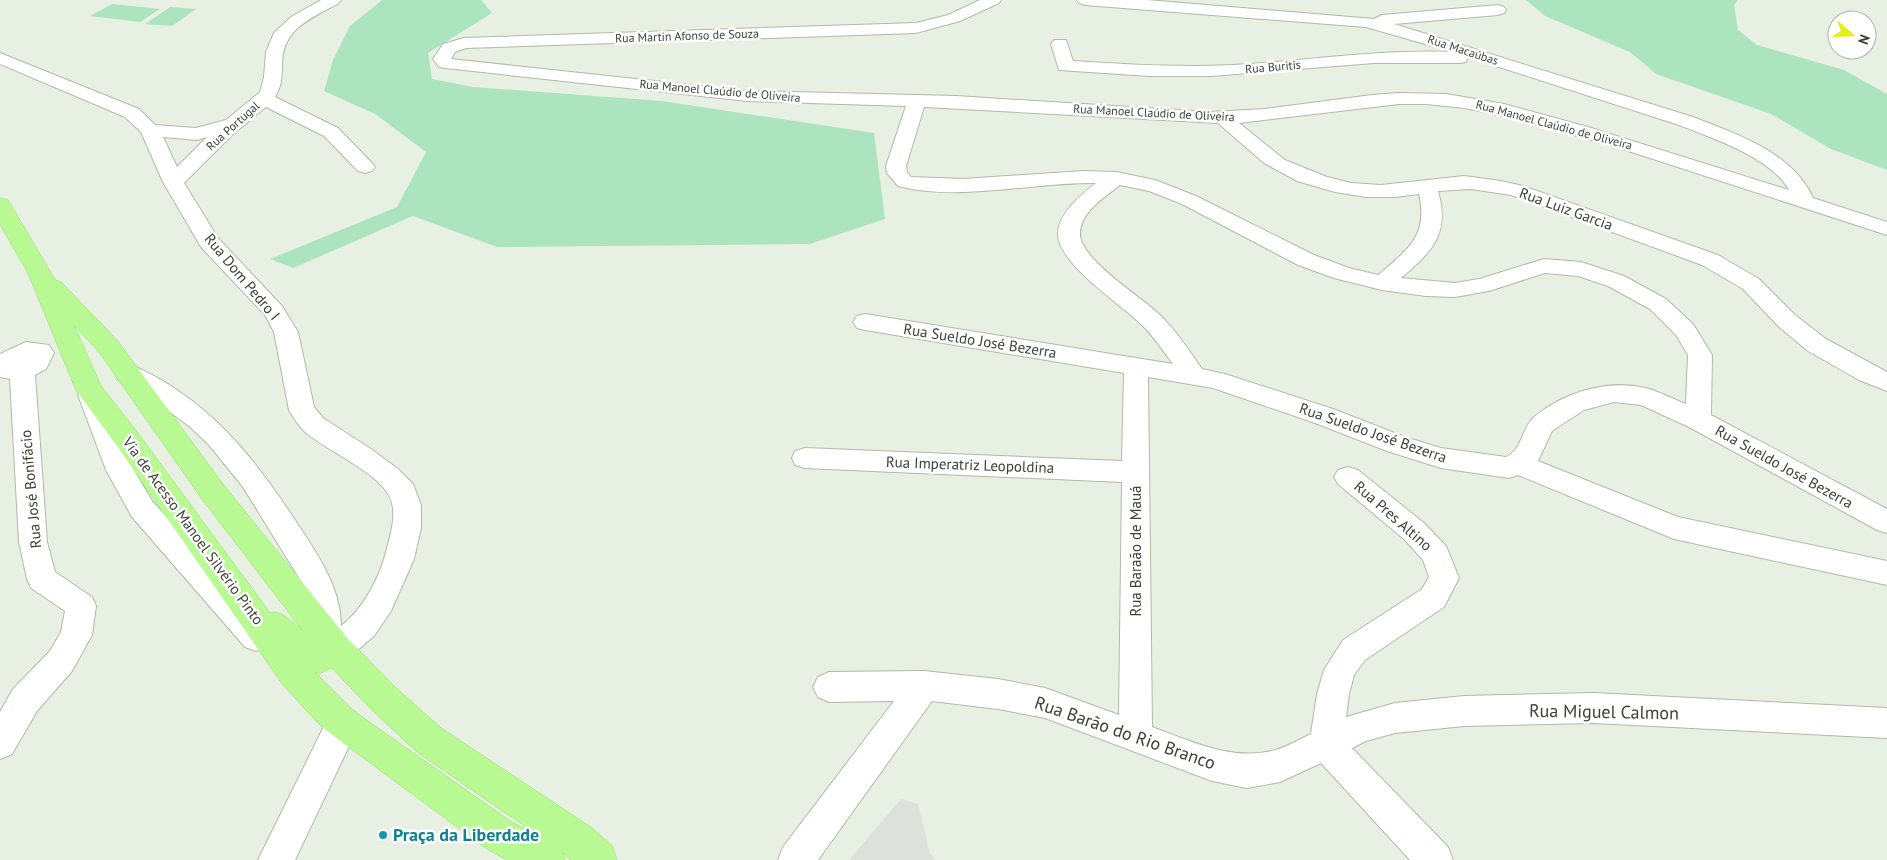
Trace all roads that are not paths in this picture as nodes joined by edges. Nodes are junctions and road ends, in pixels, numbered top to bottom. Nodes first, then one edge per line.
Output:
1 (333, 0) edge
2 (993, 0) edge
3 (1085, 0) edge
4 (1498, 10) dead end
5 (1367, 22) junction
6 (1060, 44) dead end
7 (444, 52) joint
8 (0, 58) edge
9 (1503, 62) junction
10 (264, 99) junction
11 (916, 101) junction
12 (1223, 118) junction
13 (233, 124) junction
14 (150, 130) junction
15 (365, 167) dead end
16 (1116, 178) junction
17 (173, 182) junction
18 (1427, 186) junction
19 (1804, 202) junction
20 (0, 205) edge
21 (1887, 230) edge
22 (40, 273) junction
23 (1382, 283) junction
24 (865, 322) dead end
25 (108, 346) junction
26 (72, 349) junction
27 (17, 359) edge
28 (1136, 366) junction
29 (126, 373) junction
30 (1193, 375) junction
31 (1887, 382) edge
32 (89, 390) junction
33 (1698, 420) junction
34 (804, 458) dead end
35 (1518, 464) junction
36 (1136, 472) junction
37 (1348, 477) dead end
38 (1887, 522) edge
39 (1887, 573) edge
40 (238, 593) junction
41 (331, 643) junction
42 (295, 674) junction
43 (924, 686) junction
44 (829, 687) dead end
45 (343, 723) junction
46 (1887, 723) edge
47 (1135, 736) junction
48 (0, 743) edge
49 (1326, 744) junction
50 (276, 860) edge
51 (546, 860) edge
52 (598, 860) edge
53 (796, 860) edge
54 (1435, 860) edge

1 - 10 street, Rua Portugal
2 - 7 street, Rua Martin Afonso de Souza
3 - 5 street, Rua Macaúbas
4 - 5 street
5 - 9 street, Rua Macaúbas
6 - 9 street, Rua Buritis
7 - 11 street, Rua Manoel Claúdio de Oliveira
8 - 14 street, Rua Dom Pedro I
9 - 19 street, Rua Macaúbas
10 - 13 street, Rua Portugal
10 - 15 street
11 - 12 street, Rua Manoel Claúdio de Oliveira
11 - 16 street
12 - 18 street, Rua Luiz Garcia
12 - 19 street, Rua Manoel Claúdio de Oliveira
13 - 14 street
13 - 17 street, Rua Portugal
14 - 17 street, Rua Dom Pedro I
16 - 23 street
16 - 30 street
17 - 41 street, Rua Dom Pedro I
18 - 23 street
18 - 31 street, Rua Luiz Garcia
19 - 21 street, Rua Manoel Claúdio de Oliveira
20 - 22 main road, Via de Acesso Manoel Silvério Pinto
22 - 25 main road, Via de Acesso Manoel Silvério Pinto
22 - 26 main road, Via de Acesso Manoel Silvério Pinto
23 - 33 street
24 - 28 street, Rua Sueldo José Bezerra
25 - 26 main road
25 - 29 main road, Via de Acesso Manoel Silvério Pinto
26 - 27 street
26 - 32 main road, Via de Acesso Manoel Silvério Pinto
27 - 48 street, Rua José Bonifácio
28 - 30 street, Rua Sueldo José Bezerra
28 - 36 street, Rua Baraão de Mauá
29 - 41 main road, Via de Acesso Manoel Silvério Pinto
29 - 41 street
30 - 35 street, Rua Sueldo José Bezerra
32 - 40 main road, Via de Acesso Manoel Silvério Pinto
32 - 42 street, Via de Acesso Manoel Silvério Pinto
33 - 35 street, Rua Sueldo José Bezerra
33 - 38 street, Rua Sueldo José Bezerra
34 - 36 street, Rua Imperatriz Leopoldina
35 - 39 street
36 - 47 street, Rua Baraão de Mauá
37 - 49 street, Rua Pres Altino
40 - 41 main road
40 - 42 main road, Via de Acesso Manoel Silvério Pinto
41 - 52 main road, Via de Acesso Manoel Silvério Pinto
42 - 45 main road, Via de Acesso Manoel Silvério Pinto
43 - 44 street, Rua Barão do Rio Branco
43 - 47 street, Rua Barão do Rio Branco
43 - 53 street
45 - 50 street
45 - 51 main road, Via de Acesso Manoel Silvério Pinto
46 - 49 street, Rua Miguel Calmon
47 - 49 street, Rua Barão do Rio Branco
49 - 54 street

